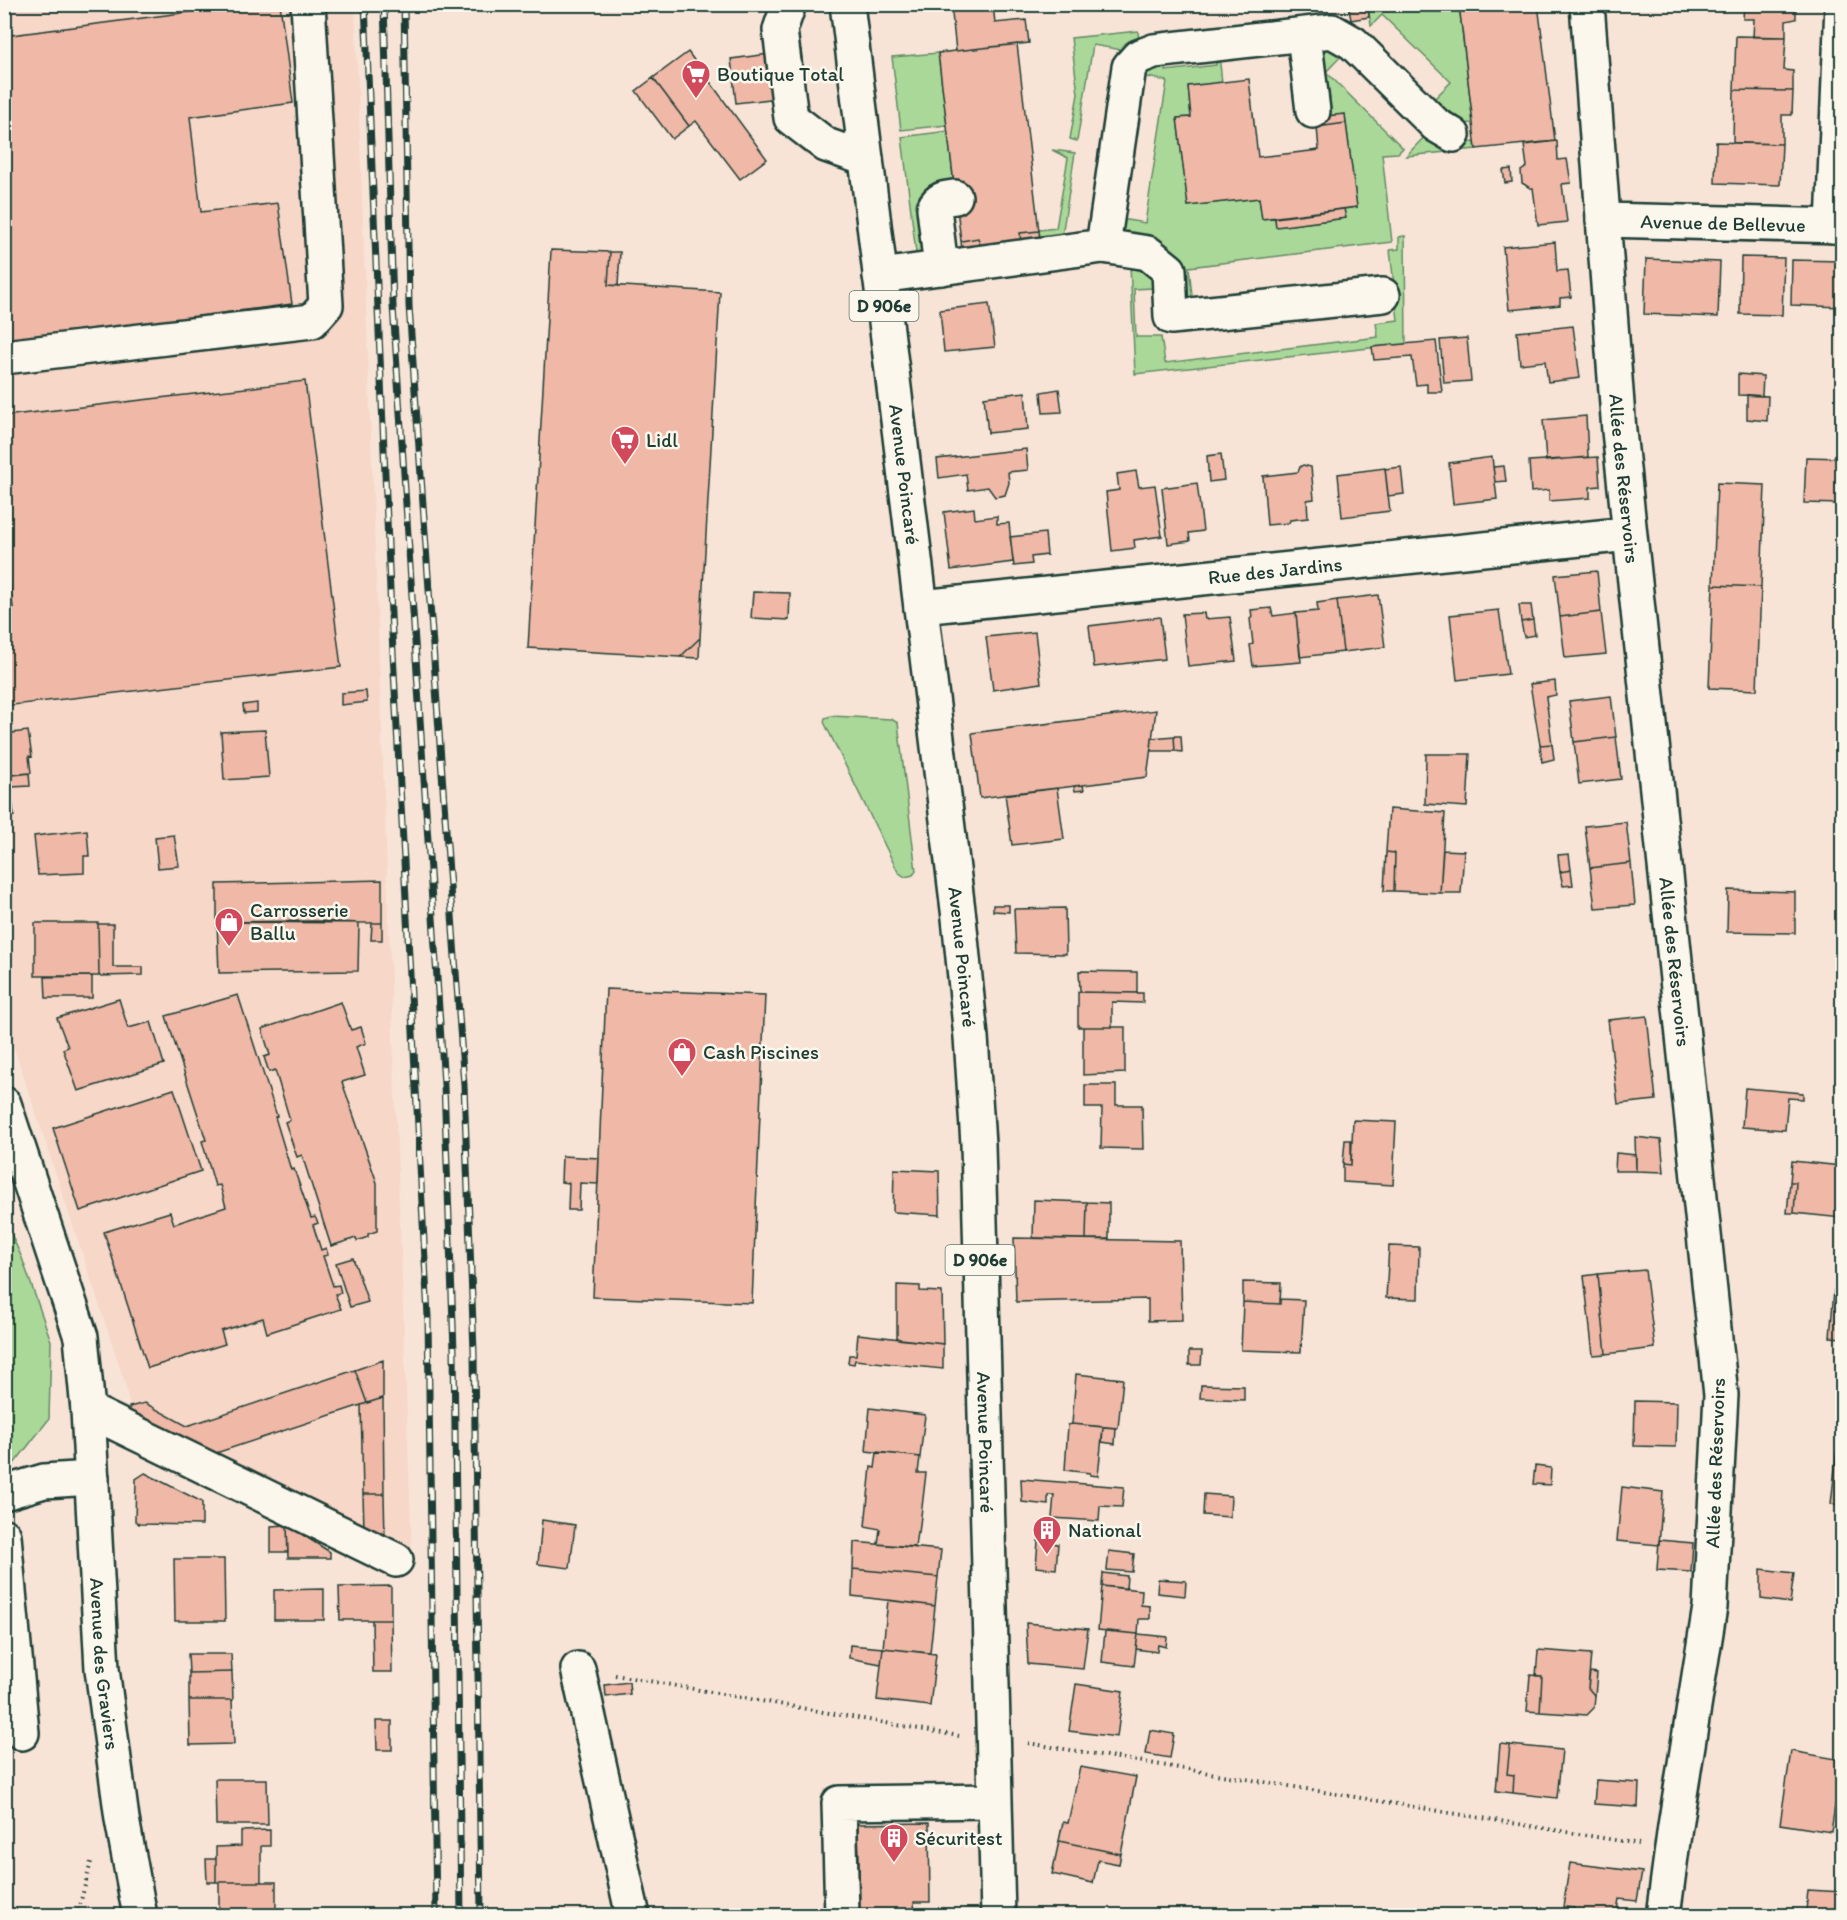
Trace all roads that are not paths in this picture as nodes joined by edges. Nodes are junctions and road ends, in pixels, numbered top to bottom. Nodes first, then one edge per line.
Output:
1 (308, 4) edge
2 (789, 4) edge
3 (846, 4) edge
4 (1587, 4) edge
5 (1842, 4) edge
6 (1304, 35) junction
7 (1313, 111) dead end
8 (1453, 135) dead end
9 (866, 159) junction
10 (955, 197) dead end
11 (1603, 219) junction
12 (1838, 226) edge
13 (1103, 246) junction
14 (941, 268) junction
15 (880, 276) junction
16 (1383, 295) dead end
17 (4, 357) edge
18 (1629, 534) junction
19 (921, 607) junction
20 (4, 1104) edge
21 (88, 1410) junction
22 (92, 1478) junction
23 (4, 1493) edge
24 (4, 1536) edge
25 (396, 1560) dead end
26 (578, 1669) road end
27 (22, 1733) dead end
28 (994, 1801) junction
29 (140, 1916) edge
30 (633, 1916) edge
31 (842, 1916) edge
32 (998, 1916) edge
33 (1664, 1916) edge

1 - 17 street
2 - 9 street
3 - 9 street, Avenue Poincaré / D 906e
4 - 11 street, Allée des Réservoirs
5 - 12 street
6 - 7 street
6 - 8 street
6 - 13 street
9 - 15 street, Avenue Poincaré / D 906e
10 - 14 street
11 - 12 street, Avenue de Bellevue
11 - 18 street, Allée des Réservoirs
13 - 14 street
13 - 16 street
14 - 15 street
15 - 19 street, Avenue Poincaré / D 906e
18 - 19 street, Rue des Jardins
18 - 33 street, Allée des Réservoirs
19 - 28 street, Avenue Poincaré / D 906e
20 - 21 street, Avenue des Graviers
21 - 22 street, Avenue des Graviers
21 - 25 street
22 - 23 street
22 - 29 street, Avenue des Graviers
24 - 27 street
26 - 30 street
28 - 31 street
28 - 32 street, Avenue Poincaré / D 906e

